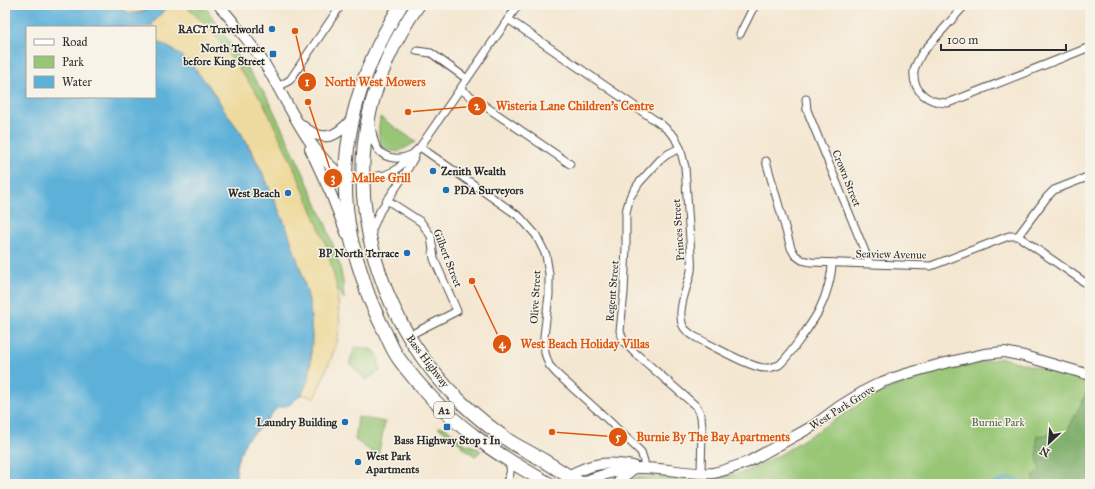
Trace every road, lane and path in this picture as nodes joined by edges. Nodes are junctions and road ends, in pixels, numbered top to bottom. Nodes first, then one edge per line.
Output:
1 (219, 5) edge
2 (341, 5) edge
3 (401, 5) edge
4 (418, 5) edge
5 (518, 5) edge
6 (756, 5) edge
7 (965, 5) edge
8 (508, 19) junction
9 (740, 34) dead end
10 (1090, 47) edge
11 (417, 51) dead end
12 (467, 78) junction
13 (278, 87) junction
14 (460, 88) junction
15 (806, 99) dead end
16 (369, 113) junction
17 (352, 119) junction
18 (298, 123) junction
19 (420, 148) junction
20 (680, 148) junction
21 (766, 161) dead end
22 (570, 164) dead end
23 (396, 170) junction
24 (1090, 176) edge
25 (403, 177) junction
26 (345, 178) junction
27 (363, 178) junction
28 (387, 200) junction
29 (1018, 236) junction
30 (370, 240) junction
31 (356, 257) junction
32 (832, 263) junction
33 (870, 264) junction
34 (1090, 286) edge
35 (408, 336) junction
36 (1090, 375) edge
37 (508, 459) junction
38 (640, 468) junction
39 (701, 473) junction
40 (577, 482) edge
41 (505, 484) edge
42 (546, 484) edge
43 (617, 484) edge

1 - 13 main road
2 - 13 street
3 - 17 highway, Bass Highway / A2
4 - 16 highway, Bass Highway / A2
5 - 8 street
6 - 9 street
7 - 10 street
8 - 12 street
8 - 20 street, Princes Street
11 - 12 street
12 - 14 street
13 - 18 main road
14 - 19 street
14 - 22 street
15 - 33 street, Crown Street
16 - 19 street
16 - 27 highway, Bass Highway / A2
17 - 18 main road
17 - 26 highway, Bass Highway / A2
18 - 26 main road
18 - 31 main road
19 - 23 street
19 - 25 street
19 - 38 street, Olive Street
20 - 32 street, Princes Street
20 - 39 street, Regent Street
21 - 32 street, Seaview Avenue
23 - 25 street
23 - 27 street
24 - 29 street
25 - 28 street
26 - 27 highway
26 - 31 highway, Bass Highway / A2
27 - 30 highway, Bass Highway / A2
28 - 30 street
28 - 35 street, Gilbert Street
29 - 33 street, Seaview Avenue
29 - 34 street
30 - 35 highway, Bass Highway / A2
31 - 37 highway, Bass Highway / A2
32 - 33 street, Seaview Avenue
35 - 40 highway, Bass Highway / A2
36 - 39 main road, West Park Grove
37 - 41 street
37 - 42 highway, Bass Highway / A2
38 - 39 main road, West Park Grove
38 - 40 main road, West Park Grove
38 - 43 main road
40 - 42 highway

